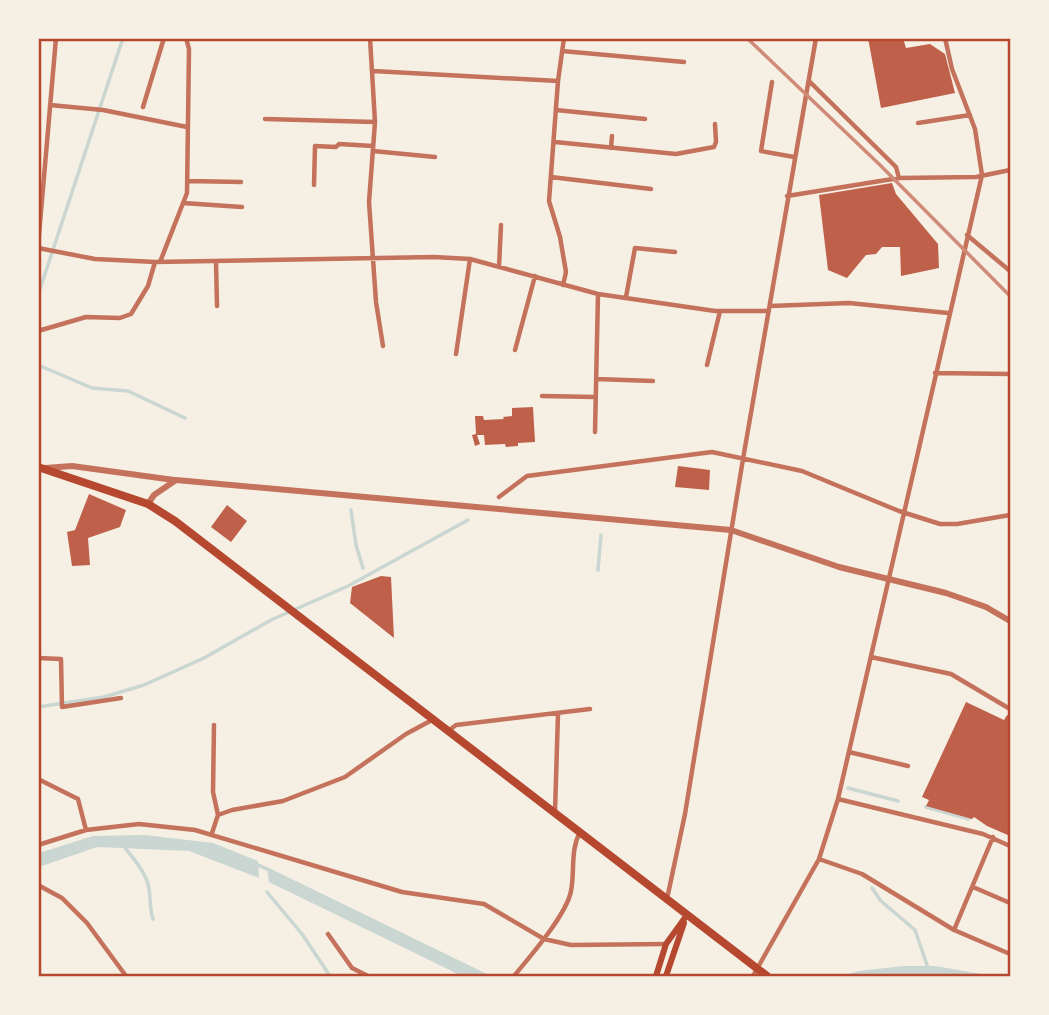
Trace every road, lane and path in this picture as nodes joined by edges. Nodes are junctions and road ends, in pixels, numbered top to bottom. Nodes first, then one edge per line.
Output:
1 (56, 38) edge
2 (164, 38) edge
3 (186, 38) edge
4 (370, 38) edge
5 (564, 38) edge
6 (816, 38) edge
7 (945, 38) edge
8 (562, 51) junction
9 (684, 62) dead end
10 (373, 71) junction
11 (808, 80) junction
12 (558, 81) junction
13 (772, 82) dead end
14 (50, 105) junction
15 (144, 107) dead end
16 (556, 110) junction
17 (970, 115) junction
18 (265, 119) dead end
19 (645, 119) dead end
20 (375, 121) junction
21 (918, 123) dead end
22 (715, 124) dead end
23 (188, 127) junction
24 (612, 136) dead end
25 (555, 142) junction
26 (611, 148) junction
27 (373, 149) junction
28 (435, 157) dead end
29 (794, 157) junction
30 (1010, 170) edge
31 (982, 175) junction
32 (551, 177) junction
33 (899, 178) junction
34 (188, 181) junction
35 (241, 182) dead end
36 (314, 184) dead end
37 (651, 189) dead end
38 (788, 196) junction
39 (183, 203) junction
40 (242, 207) dead end
41 (500, 225) dead end
42 (967, 235) junction
43 (38, 247) edge
44 (675, 252) dead end
45 (470, 259) junction
46 (372, 260) junction
47 (216, 261) junction
48 (158, 262) junction
49 (499, 267) junction
50 (1010, 271) edge
51 (535, 276) junction
52 (563, 285) junction
53 (598, 293) junction
54 (626, 297) junction
55 (217, 306) dead end
56 (769, 308) junction
57 (720, 311) junction
58 (948, 313) junction
59 (38, 331) edge
60 (383, 346) dead end
61 (515, 350) dead end
62 (456, 354) dead end
63 (707, 365) dead end
64 (935, 373) junction
65 (1010, 374) edge
66 (596, 379) junction
67 (653, 381) dead end
68 (542, 396) dead end
69 (596, 397) junction
70 (595, 432) dead end
71 (743, 459) junction
72 (41, 468) edge
73 (176, 480) junction
74 (499, 497) dead end
75 (148, 505) junction
76 (904, 512) junction
77 (1010, 514) edge
78 (731, 530) junction
79 (890, 580) junction
80 (1010, 621) edge
81 (871, 657) junction
82 (38, 658) edge
83 (121, 698) dead end
84 (590, 709) dead end
85 (1010, 709) edge
86 (558, 714) junction
87 (432, 720) junction
88 (214, 725) dead end
89 (447, 731) junction
90 (849, 752) junction
91 (908, 766) dead end
92 (38, 779) edge
93 (838, 799) junction
94 (555, 813) junction
95 (218, 815) junction
96 (86, 831) junction
97 (580, 832) junction
98 (212, 833) junction
99 (993, 837) junction
100 (38, 845) edge
101 (1010, 846) edge
102 (819, 859) junction
103 (38, 886) edge
104 (973, 887) junction
105 (667, 900) junction
106 (1010, 903) edge
107 (687, 915) junction
108 (954, 930) junction
109 (328, 934) dead end
110 (544, 939) junction
111 (666, 944) junction
112 (1010, 954) edge
113 (755, 973) edge
114 (126, 976) edge
115 (368, 976) edge
116 (514, 976) edge
117 (656, 976) edge
118 (666, 976) edge
119 (767, 976) edge

1 - 14 street
2 - 15 street
3 - 23 street
4 - 10 street
5 - 8 street
6 - 11 street
7 - 17 street
8 - 9 street
8 - 12 street
10 - 12 street
10 - 20 street
11 - 29 street
11 - 33 street
12 - 16 street
13 - 29 street
14 - 23 street
14 - 43 street
16 - 19 street
16 - 25 street
17 - 21 street
17 - 31 street
18 - 20 street
20 - 27 street
22 - 26 street
23 - 34 street
24 - 26 street
25 - 26 street
25 - 32 street
27 - 28 street
27 - 36 street
27 - 46 street
29 - 38 street
30 - 31 street
31 - 33 street
31 - 42 street
32 - 37 street
32 - 52 street
33 - 38 street
34 - 35 street
34 - 39 street
38 - 56 street
39 - 40 street
39 - 48 street
41 - 49 street
42 - 50 street
42 - 58 street
43 - 48 street
44 - 54 street
45 - 46 street
45 - 49 street
45 - 62 street
46 - 47 street
46 - 60 street
47 - 48 street
47 - 55 street
48 - 59 street
49 - 51 street
51 - 52 street
51 - 61 street
52 - 53 street
53 - 54 street
53 - 66 street
54 - 57 street
56 - 57 street
56 - 58 street
56 - 71 street
57 - 63 street
58 - 64 street
64 - 65 street
64 - 76 street
66 - 67 street
66 - 69 street
68 - 69 street
69 - 70 street
71 - 74 street
71 - 76 street
71 - 78 street
72 - 73 street
72 - 75 highway
73 - 75 street
73 - 78 street
75 - 87 highway
76 - 77 street
76 - 79 street
78 - 79 street
78 - 105 street
79 - 80 street
79 - 81 street
81 - 85 street
81 - 90 street
82 - 83 street
84 - 86 street
86 - 89 street
86 - 94 street
87 - 89 highway
87 - 95 street
88 - 95 street
89 - 94 highway
90 - 91 street
90 - 93 street
92 - 96 street
93 - 99 street
93 - 102 street
94 - 97 highway
95 - 98 street
96 - 98 street
96 - 100 street
97 - 105 highway
97 - 110 street
98 - 110 street
99 - 101 street
99 - 104 street
102 - 108 street
102 - 113 street
103 - 114 street
104 - 106 street
104 - 108 street
105 - 107 highway
107 - 111 main road
107 - 113 highway
107 - 118 main road
108 - 112 street
109 - 115 street
110 - 111 street
110 - 116 street
111 - 117 main road
113 - 119 highway

